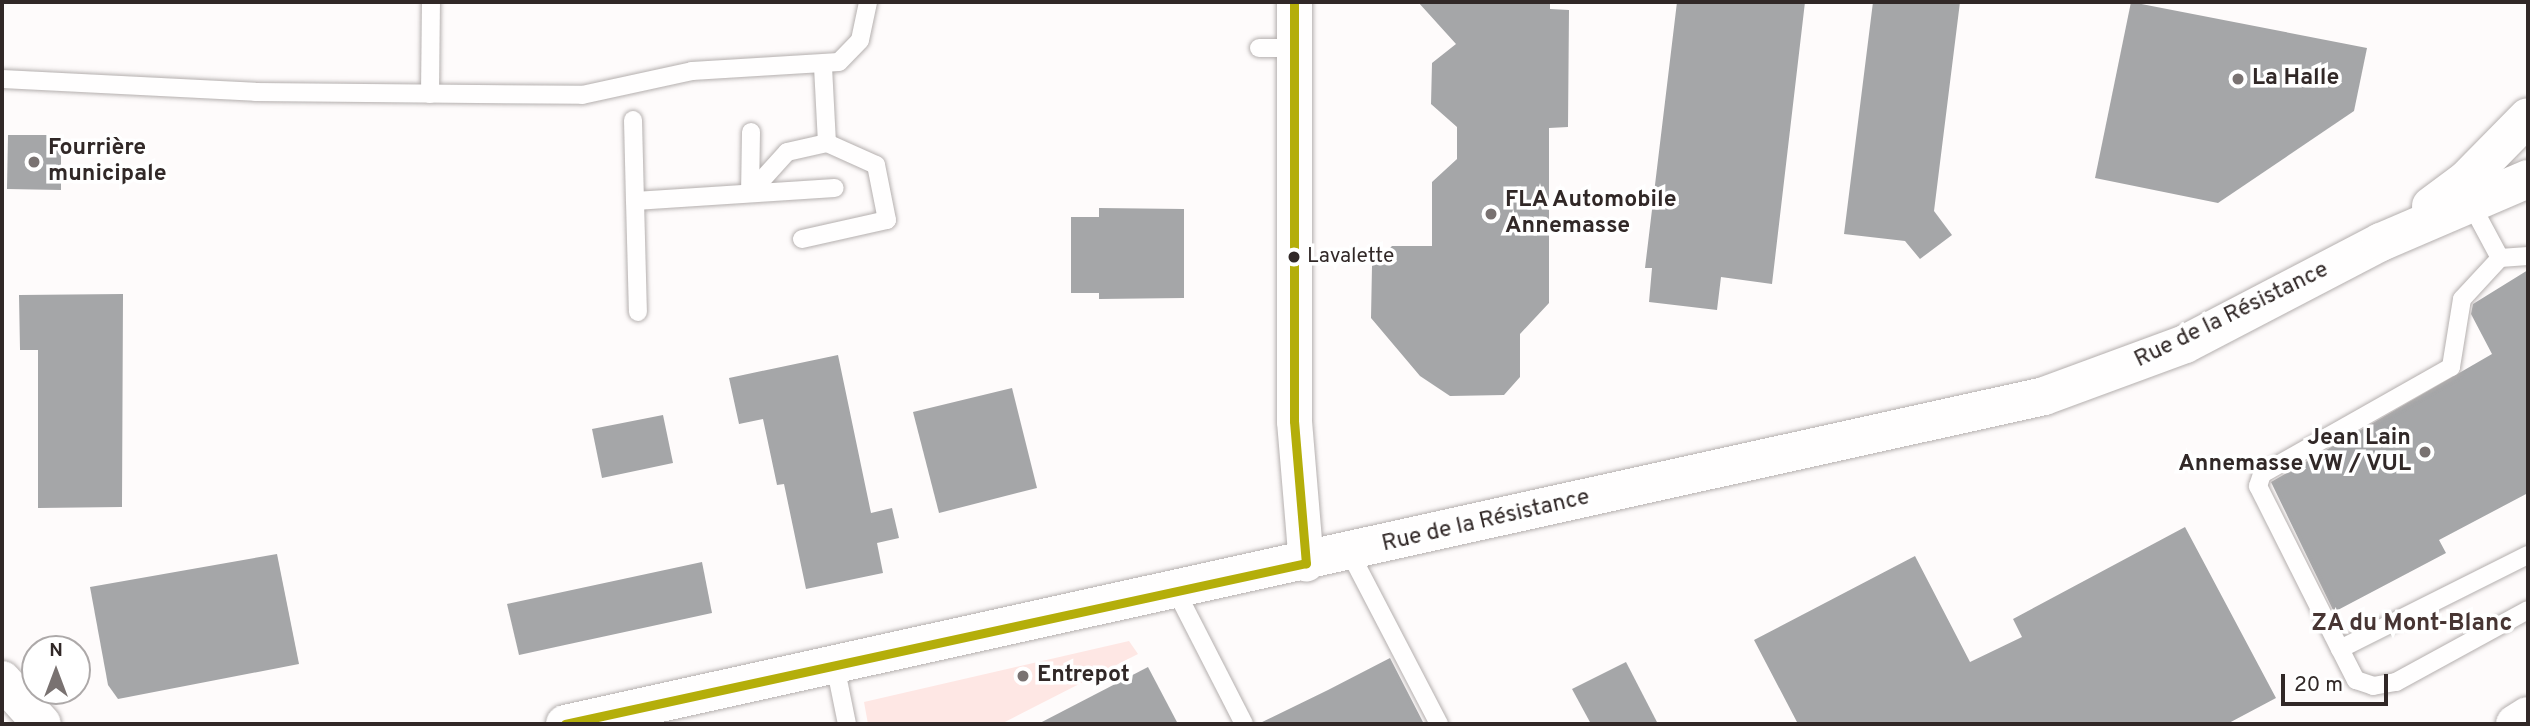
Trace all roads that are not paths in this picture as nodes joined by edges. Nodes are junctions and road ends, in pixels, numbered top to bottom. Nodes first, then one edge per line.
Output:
1 (430, 2) edge
2 (868, 2) edge
3 (1294, 2) edge
4 (1259, 48) dead end
5 (1294, 48) junction
6 (823, 67) junction
7 (2, 79) edge
8 (430, 93) junction
9 (2528, 117) edge
10 (633, 120) dead end
11 (751, 132) dead end
12 (827, 143) junction
13 (2528, 179) edge
14 (835, 188) dead end
15 (750, 193) junction
16 (635, 201) junction
17 (2471, 204) junction
18 (802, 239) dead end
19 (2381, 242) junction
20 (2528, 256) edge
21 (2500, 258) junction
22 (638, 312) dead end
23 (1350, 553) junction
24 (2528, 555) edge
25 (1306, 563) junction
26 (1176, 591) junction
27 (2528, 610) edge
28 (2340, 649) junction
29 (835, 666) junction
30 (2, 680) edge
31 (2528, 716) edge
32 (42, 724) edge
33 (565, 724) edge
34 (847, 724) edge
35 (1244, 724) edge
36 (1439, 724) edge
37 (2515, 724) edge

1 - 8 lane
2 - 6 lane
3 - 5 street
4 - 5 lane
5 - 25 street
6 - 8 lane
6 - 12 lane
7 - 8 lane
9 - 19 street, Rue de la Résistance
10 - 16 lane
11 - 15 lane
12 - 15 lane
12 - 18 lane
13 - 17 street, Rue de la Résistance
14 - 15 lane
15 - 16 lane
16 - 22 lane
17 - 19 street, Rue de la Résistance
17 - 21 lane
19 - 23 street, Rue de la Résistance
20 - 21 lane
21 - 28 lane
23 - 25 street, Rue de la Résistance
23 - 36 lane
24 - 28 lane
25 - 26 street, Rue de la Résistance
26 - 29 street, Rue de la Résistance
26 - 35 lane
27 - 28 lane
29 - 33 street, Rue de la Résistance
29 - 34 lane
30 - 32 street
31 - 37 street

